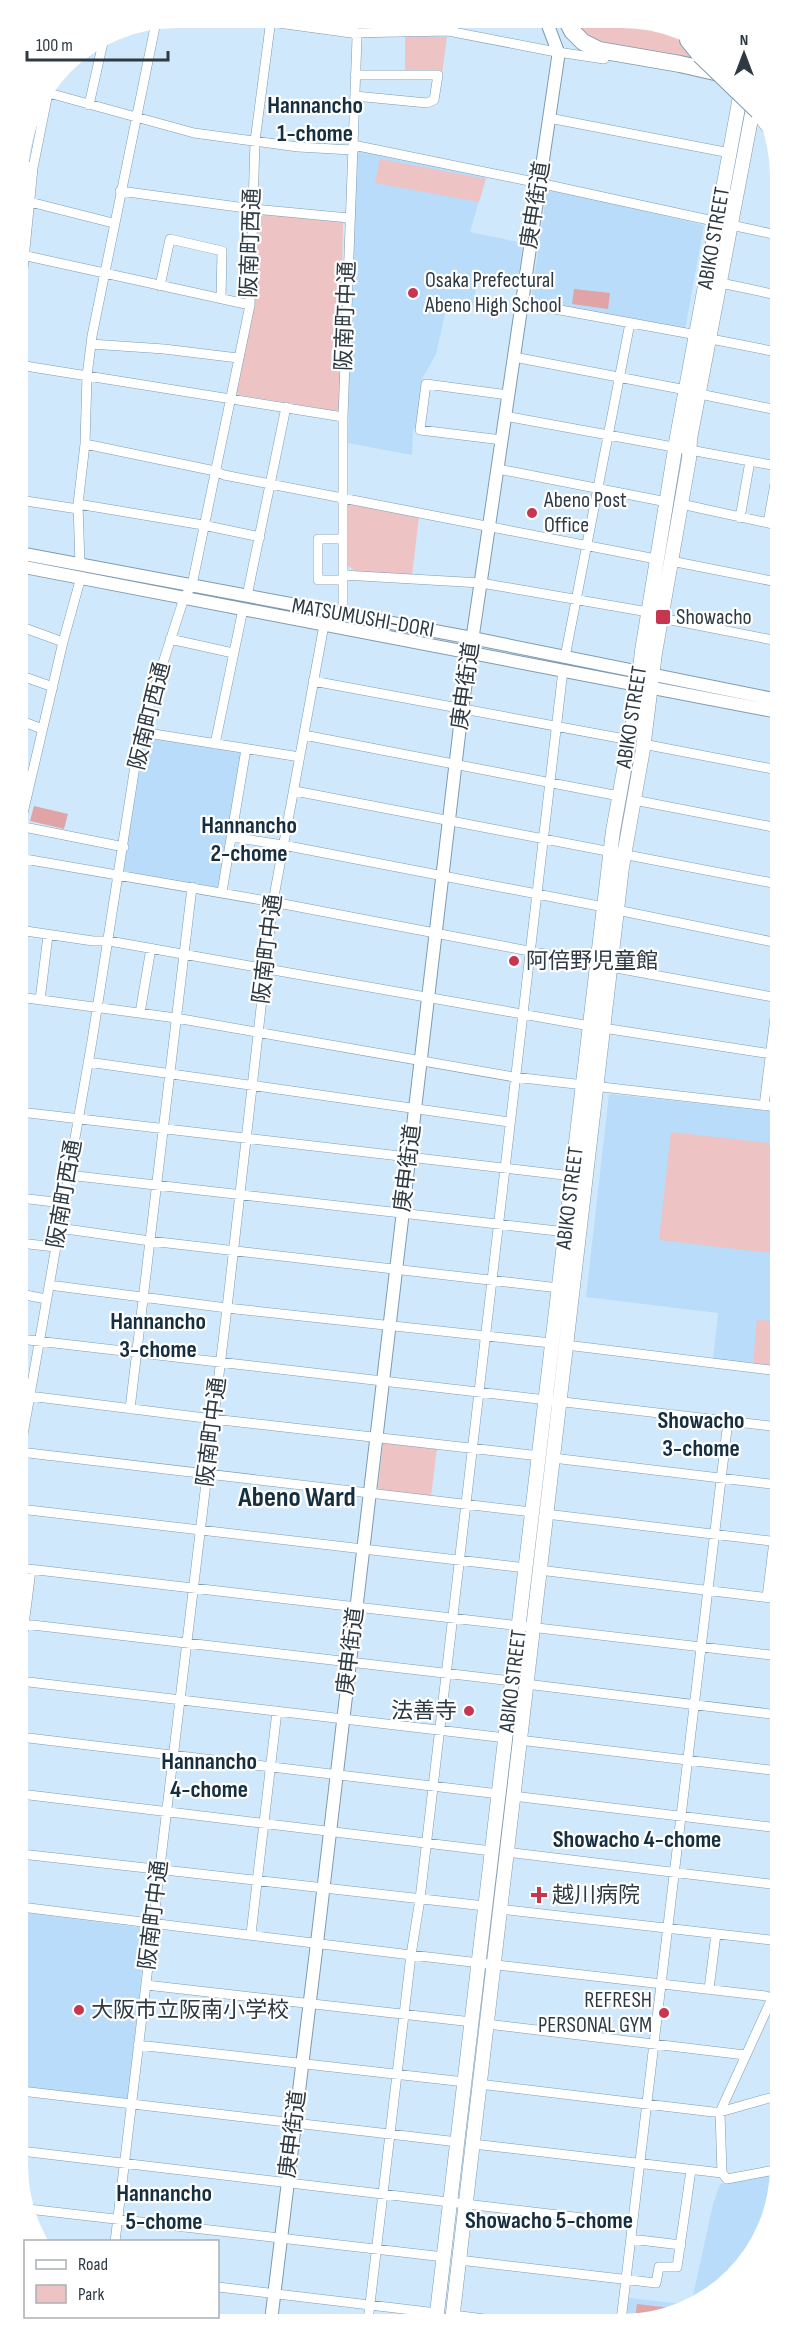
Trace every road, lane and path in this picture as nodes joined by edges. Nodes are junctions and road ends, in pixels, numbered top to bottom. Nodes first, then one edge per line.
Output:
1 (549, 28) edge
2 (571, 28) edge
3 (270, 29) edge
4 (329, 29) edge
5 (354, 29) edge
6 (154, 30) edge
7 (404, 31) joint
8 (448, 31) joint
9 (355, 32) junction
10 (694, 48) edge
11 (102, 49) edge
12 (558, 52) junction
13 (714, 72) edge
14 (356, 75) junction
15 (732, 78) edge
16 (740, 88) edge
17 (742, 90) edge
18 (54, 93) edge
19 (744, 94) edge
20 (355, 96) junction
21 (750, 103) edge
22 (89, 105) junction
23 (755, 113) edge
24 (43, 114) edge
25 (136, 118) junction
26 (549, 118) junction
27 (255, 141) junction
28 (352, 150) junction
29 (729, 153) junction
30 (29, 167) edge
31 (33, 168) junction
32 (540, 183) junction
33 (120, 191) junction
34 (30, 202) junction
35 (29, 209) edge
36 (253, 209) junction
37 (349, 218) junction
38 (114, 223) junction
39 (724, 224) junction
40 (770, 234) edge
41 (29, 256) edge
42 (103, 274) junction
43 (721, 283) junction
44 (160, 286) junction
45 (770, 293) edge
46 (220, 299) junction
47 (522, 303) junction
48 (250, 305) junction
49 (630, 323) junction
50 (704, 337) junction
51 (91, 344) junction
52 (770, 351) edge
53 (514, 357) junction
54 (238, 358) junction
55 (29, 367) edge
56 (87, 376) junction
57 (620, 378) junction
58 (686, 390) junction
59 (700, 394) junction
60 (508, 395) junction
61 (230, 398) junction
62 (286, 407) junction
63 (770, 409) edge
64 (505, 416) junction
65 (343, 417) junction
66 (608, 435) junction
67 (502, 440) junction
68 (85, 444) junction
69 (683, 448) junction
70 (750, 461) junction
71 (770, 465) edge
72 (498, 469) junction
73 (215, 471) junction
74 (271, 483) junction
75 (598, 489) junction
76 (343, 499) junction
77 (29, 501) edge
78 (674, 503) junction
79 (78, 507) junction
80 (741, 518) junction
81 (770, 523) edge
82 (203, 525) junction
83 (489, 526) junction
84 (260, 537) junction
85 (343, 539) junction
86 (587, 545) junction
87 (29, 556) edge
88 (656, 559) junction
89 (671, 561) junction
90 (29, 567) edge
91 (81, 571) junction
92 (343, 577) junction
93 (770, 581) edge
94 (481, 583) junction
95 (192, 585) junction
96 (184, 598) junction
97 (575, 600) junction
98 (245, 603) junction
99 (343, 615) junction
100 (655, 615) junction
101 (324, 625) junction
102 (29, 630) edge
103 (770, 638) edge
104 (171, 639) junction
105 (63, 642) junction
106 (471, 645) junction
107 (233, 652) junction
108 (565, 657) junction
109 (562, 670) junction
110 (29, 678) edge
111 (645, 680) junction
112 (313, 681) junction
113 (53, 687) junction
114 (770, 699) edge
115 (462, 709) junction
116 (770, 710) edge
117 (29, 724) edge
118 (556, 726) junction
119 (42, 729) junction
120 (141, 732) junction
121 (304, 735) junction
122 (636, 742) junction
123 (215, 744) junction
124 (246, 749) junction
125 (300, 757) junction
126 (456, 764) junction
127 (770, 768) edge
128 (29, 773) edge
129 (549, 782) junction
130 (295, 791) junction
131 (619, 796) junction
132 (634, 800) junction
133 (449, 821) junction
134 (770, 826) edge
135 (29, 828) edge
136 (232, 837) junction
137 (543, 838) junction
138 (283, 845) junction
139 (124, 847) junction
140 (618, 853) junction
141 (29, 859) edge
142 (119, 875) junction
143 (443, 876) junction
144 (770, 882) edge
145 (192, 887) junction
146 (222, 892) junction
147 (536, 895) junction
148 (273, 902) junction
149 (611, 908) junction
150 (29, 932) edge
151 (436, 934) junction
152 (48, 935) junction
153 (109, 941) junction
154 (770, 941) edge
155 (151, 948) junction
156 (529, 951) junction
157 (183, 954) junction
158 (597, 964) junction
159 (611, 967) junction
160 (266, 968) junction
161 (770, 996) edge
162 (429, 997) junction
163 (29, 998) edge
164 (40, 1000) junction
165 (97, 1006) junction
166 (140, 1013) junction
167 (522, 1013) junction
168 (176, 1018) junction
169 (596, 1027) junction
170 (259, 1033) junction
171 (770, 1053) edge
172 (422, 1060) junction
173 (88, 1062) junction
174 (169, 1074) junction
175 (514, 1077) junction
176 (770, 1077) edge
177 (252, 1086) junction
178 (589, 1087) junction
179 (764, 1106) junction
180 (770, 1106) edge
181 (415, 1107) junction
182 (29, 1113) edge
183 (78, 1119) junction
184 (509, 1122) junction
185 (163, 1129) junction
186 (246, 1138) junction
187 (408, 1158) junction
188 (504, 1169) junction
189 (68, 1175) junction
190 (572, 1176) junction
191 (156, 1185) junction
192 (240, 1195) junction
193 (28, 1199) edge
194 (63, 1203) junction
195 (402, 1214) junction
196 (497, 1224) junction
197 (59, 1228) junction
198 (566, 1232) junction
199 (150, 1241) junction
200 (28, 1244) edge
201 (56, 1247) junction
202 (234, 1251) junction
203 (396, 1269) junction
204 (490, 1281) junction
205 (49, 1285) junction
206 (559, 1288) junction
207 (28, 1296) edge
208 (143, 1297) junction
209 (46, 1299) junction
210 (227, 1308) junction
211 (390, 1326) junction
212 (484, 1337) junction
213 (28, 1340) edge
214 (38, 1342) junction
215 (551, 1343) junction
216 (566, 1345) junction
217 (137, 1353) junction
218 (220, 1363) junction
219 (769, 1370) edge
220 (383, 1382) junction
221 (477, 1393) junction
222 (29, 1396) junction
223 (28, 1400) edge
224 (545, 1400) junction
225 (560, 1402) junction
226 (130, 1409) junction
227 (213, 1419) junction
228 (728, 1421) junction
229 (769, 1426) edge
230 (376, 1437) junction
231 (471, 1449) junction
232 (28, 1453) edge
233 (547, 1456) junction
234 (207, 1475) junction
235 (721, 1478) junction
236 (769, 1484) edge
237 (370, 1494) junction
238 (464, 1505) junction
239 (28, 1510) edge
240 (539, 1513) junction
241 (200, 1530) junction
242 (715, 1535) junction
243 (769, 1540) edge
244 (363, 1551) junction
245 (458, 1561) junction
246 (533, 1569) junction
247 (31, 1570) joint
248 (769, 1583) edge
249 (193, 1587) junction
250 (708, 1590) junction
251 (28, 1591) edge
252 (767, 1597) joint
253 (356, 1606) junction
254 (452, 1617) junction
255 (28, 1625) edge
256 (526, 1626) junction
257 (186, 1643) junction
258 (701, 1647) junction
259 (769, 1655) edge
260 (350, 1662) junction
261 (445, 1673) junction
262 (28, 1682) edge
263 (519, 1682) junction
264 (180, 1700) junction
265 (694, 1705) junction
266 (277, 1711) junction
267 (769, 1714) edge
268 (342, 1719) junction
269 (439, 1730) junction
270 (28, 1738) edge
271 (512, 1739) junction
272 (173, 1755) junction
273 (688, 1760) junction
274 (271, 1767) junction
275 (769, 1770) edge
276 (336, 1775) junction
277 (433, 1786) junction
278 (28, 1795) edge
279 (506, 1795) junction
280 (166, 1811) junction
281 (681, 1816) junction
282 (264, 1823) junction
283 (769, 1827) edge
284 (329, 1832) junction
285 (426, 1843) junction
286 (499, 1851) junction
287 (28, 1855) edge
288 (159, 1870) junction
289 (674, 1873) junction
290 (258, 1881) junction
291 (769, 1884) edge
292 (323, 1888) junction
293 (420, 1899) junction
294 (492, 1907) junction
295 (28, 1908) edge
296 (153, 1922) junction
297 (668, 1929) junction
298 (251, 1934) junction
299 (716, 1934) junction
300 (769, 1940) edge
301 (317, 1943) junction
302 (411, 1955) junction
303 (486, 1964) junction
304 (662, 1983) junction
305 (146, 1985) junction
306 (709, 1989) junction
307 (769, 1998) edge
308 (310, 2004) junction
309 (769, 2013) edge
310 (403, 2015) junction
311 (472, 2022) junction
312 (487, 2024) junction
313 (138, 2045) junction
314 (654, 2045) junction
315 (745, 2055) junction
316 (302, 2063) junction
317 (396, 2075) junction
318 (472, 2083) junction
319 (28, 2092) edge
320 (769, 2098) edge
321 (131, 2103) junction
322 (647, 2104) junction
323 (720, 2112) junction
324 (294, 2123) junction
325 (390, 2134) junction
326 (458, 2142) junction
327 (473, 2144) junction
328 (28, 2152) edge
329 (124, 2162) junction
330 (640, 2164) junction
331 (691, 2170) junction
332 (769, 2171) edge
333 (722, 2173) junction
334 (287, 2182) junction
335 (384, 2194) junction
336 (458, 2202) junction
337 (35, 2210) edge
338 (118, 2220) junction
339 (633, 2224) junction
340 (281, 2238) junction
341 (631, 2239) junction
342 (115, 2240) edge
343 (681, 2246) junction
344 (377, 2250) junction
345 (444, 2257) junction
346 (459, 2260) junction
347 (626, 2280) junction
348 (219, 2287) edge
349 (274, 2294) junction
350 (370, 2305) junction
351 (272, 2314) edge
352 (369, 2314) edge
353 (420, 2314) edge
354 (436, 2314) edge
355 (452, 2314) edge
356 (622, 2314) edge

1 - 12 street, 庚申街道
2 - 13 highway
3 - 27 street, 阪南町西通
4 - 9 street
5 - 9 street, 阪南町中通
6 - 25 street
7 - 8 street
7 - 9 street
8 - 12 street
9 - 14 street, 阪南町中通
10 - 21 highway, bridge
11 - 22 street
12 - 16 street
12 - 26 street, 庚申街道
14 - 20 street, 阪南町中通
14 - 20 street
15 - 19 highway, bridge
17 - 29 main road, ABIKO STREET
18 - 22 street
20 - 28 street, 阪南町中通
22 - 25 street
23 - 39 main road, ABIKO STREET
24 - 31 street
25 - 27 street
25 - 33 street
26 - 29 street
26 - 32 street, 庚申街道
27 - 28 street
27 - 36 street, 阪南町西通
28 - 32 street
28 - 37 street, 阪南町中通
29 - 39 main road, ABIKO STREET
30 - 31 street
31 - 34 street
32 - 39 street
32 - 47 street, 庚申街道
33 - 36 street
33 - 38 street
34 - 35 street
34 - 38 street
36 - 37 street
36 - 48 street, 阪南町西通
37 - 65 street, 阪南町中通
38 - 42 street
39 - 40 street
39 - 43 main road, ABIKO STREET
39 - 50 main road, ABIKO STREET
41 - 42 street
42 - 44 street
42 - 51 street
43 - 45 street
43 - 50 main road, ABIKO STREET
44 - 46 street
44 - 46 street
46 - 48 street
47 - 49 street
47 - 53 street, 庚申街道
48 - 54 street, 阪南町西通
49 - 50 street
49 - 57 street
50 - 52 street
50 - 58 main road, ABIKO STREET
50 - 59 main road, ABIKO STREET
51 - 54 street
51 - 56 street
53 - 57 street
53 - 60 street, 庚申街道
54 - 61 street, 阪南町西通
55 - 56 street
56 - 61 street
56 - 68 street
57 - 58 street
57 - 66 street
58 - 69 main road, ABIKO STREET
59 - 63 street
59 - 69 main road, ABIKO STREET
60 - 64 street, 庚申街道
60 - 67 street
61 - 62 street
61 - 73 street, 阪南町西通
62 - 65 street
62 - 74 street
64 - 66 street
64 - 67 street, 庚申街道
65 - 76 street, 阪南町中通
66 - 69 street
66 - 75 street
67 - 72 street, 庚申街道
68 - 73 street
68 - 79 street
69 - 70 street
69 - 78 main road, ABIKO STREET
70 - 71 street
70 - 80 street
72 - 75 street
72 - 83 street, 庚申街道
73 - 74 street
73 - 82 street, 阪南町西通
74 - 76 street
74 - 84 street
75 - 78 street
75 - 86 street
76 - 83 street
76 - 85 street, 阪南町中通
77 - 79 street
78 - 80 street
78 - 88 main road, ABIKO STREET
78 - 89 main road, ABIKO STREET
79 - 82 street
79 - 91 street
80 - 81 street
82 - 84 street
82 - 95 street, 阪南町西通
83 - 86 street
83 - 94 street, 庚申街道
84 - 98 street
85 - 92 street, 阪南町中通
85 - 92 street
86 - 88 street
86 - 97 street
87 - 91 street, MATSUMUSHI-DORI
88 - 100 main road, ABIKO STREET
89 - 93 street
89 - 100 main road, ABIKO STREET
90 - 91 street, MATSUMUSHI-DORI
91 - 95 street, MATSUMUSHI-DORI
91 - 96 street, MATSUMUSHI-DORI
91 - 105 street
92 - 94 street
92 - 99 street, 阪南町中通
94 - 97 street
94 - 106 street, 庚申街道
95 - 96 street, 阪南町西通
95 - 98 street, MATSUMUSHI-DORI
96 - 98 street, MATSUMUSHI-DORI
96 - 104 street, 阪南町西通
97 - 100 street
97 - 108 street
98 - 99 street, MATSUMUSHI-DORI
98 - 101 street, MATSUMUSHI-DORI
98 - 107 street
99 - 106 street, MATSUMUSHI-DORI
100 - 103 street
100 - 111 main road, ABIKO STREET
101 - 106 street, MATSUMUSHI-DORI
101 - 112 street, 阪南町中通
102 - 105 street
104 - 107 street
104 - 120 street, 阪南町西通
105 - 113 street
106 - 108 street, MATSUMUSHI-DORI
106 - 109 street, MATSUMUSHI-DORI
106 - 115 street, 庚申街道
107 - 123 street
108 - 111 street, MATSUMUSHI-DORI
109 - 111 street, MATSUMUSHI-DORI
109 - 118 street
110 - 113 street
111 - 114 street, MATSUMUSHI-DORI
111 - 116 street, MATSUMUSHI-DORI
111 - 122 main road, ABIKO STREET
112 - 115 street
112 - 121 street, 阪南町中通
113 - 119 street
115 - 118 street
115 - 126 street, 庚申街道
117 - 119 street
118 - 122 street
118 - 129 street
119 - 128 street
120 - 123 street
120 - 139 street, 阪南町西通
121 - 125 street, 阪南町中通
121 - 126 street
122 - 127 street
122 - 131 main road, ABIKO STREET
122 - 132 main road, ABIKO STREET
123 - 124 street
124 - 125 street
124 - 136 street
125 - 130 street, 阪南町中通
126 - 129 street
126 - 133 street, 庚申街道
129 - 131 street
129 - 137 street
130 - 133 street
130 - 138 street, 阪南町中通
131 - 140 main road, ABIKO STREET
132 - 134 street
132 - 140 main road, ABIKO STREET
133 - 137 street
133 - 143 street, 庚申街道
135 - 139 street
136 - 138 street
136 - 146 street
137 - 140 street
137 - 147 street
138 - 143 street
138 - 148 street, 阪南町中通
139 - 142 street, 阪南町西通
140 - 144 street
140 - 149 main road, ABIKO STREET
141 - 142 street
142 - 145 street
142 - 153 street, 阪南町西通
143 - 147 street
143 - 151 street, 庚申街道
145 - 146 street
145 - 157 street
146 - 148 street
147 - 149 street
147 - 156 street
148 - 151 street
148 - 160 street, 阪南町中通
149 - 154 street
149 - 158 main road, ABIKO STREET
149 - 159 main road, ABIKO STREET
150 - 152 street
151 - 156 street
151 - 162 street, 庚申街道
152 - 153 street
152 - 164 street
153 - 155 street
153 - 165 street, 阪南町西通
155 - 157 street
155 - 166 street
156 - 158 street
156 - 167 street
157 - 160 street
157 - 168 street
158 - 169 main road, ABIKO STREET
159 - 161 street
159 - 169 main road, ABIKO STREET
160 - 162 street
160 - 170 street, 阪南町中通
162 - 167 street
162 - 172 street, 庚申街道
163 - 164 street
164 - 165 street
165 - 166 street
165 - 173 street, 阪南町西通
166 - 168 street
167 - 169 street
167 - 175 street
168 - 170 street
168 - 174 street
169 - 171 street
169 - 178 main road, ABIKO STREET
170 - 172 street
170 - 177 street, 阪南町中通
172 - 175 street
172 - 181 street, 庚申街道
173 - 174 street
173 - 183 street, 阪南町西通
174 - 177 street
174 - 185 street
175 - 178 street
175 - 184 street
176 - 179 street
177 - 181 street
177 - 186 street, 阪南町中通
178 - 179 street
178 - 190 main road, ABIKO STREET
178 - 216 main road, ABIKO STREET
179 - 180 street
181 - 184 street
181 - 187 street, 庚申街道
182 - 183 street
183 - 185 street
183 - 189 street, 阪南町西通
184 - 188 street
185 - 186 street
185 - 191 street
186 - 187 street
186 - 192 street, 阪南町中通
187 - 188 street
187 - 195 street, 庚申街道
188 - 190 street
188 - 196 street
189 - 191 street
189 - 194 street, 阪南町西通
190 - 198 main road, ABIKO STREET
191 - 192 street
191 - 199 street
192 - 195 street
192 - 202 street, 阪南町中通
193 - 194 street
194 - 197 street, 阪南町西通
195 - 196 street
195 - 203 street, 庚申街道
196 - 198 street
196 - 204 street
197 - 199 street
197 - 201 street, 阪南町西通
198 - 206 main road, ABIKO STREET
199 - 202 street
199 - 208 street
200 - 201 street
201 - 205 street, 阪南町西通
202 - 203 street
202 - 210 street, 阪南町中通
203 - 204 street
203 - 211 street, 庚申街道
204 - 206 street
204 - 212 street
205 - 208 street
205 - 209 street, 阪南町西通
206 - 215 main road, ABIKO STREET
207 - 209 street
208 - 210 street
208 - 217 street
209 - 214 street, 阪南町西通
210 - 211 street
210 - 218 street, 阪南町中通
211 - 212 street
211 - 220 street, 庚申街道
212 - 215 street
212 - 221 street
213 - 214 street
214 - 217 street
214 - 222 street, 阪南町西通
215 - 224 main road, ABIKO STREET
216 - 219 street
216 - 225 main road, ABIKO STREET
217 - 218 street
217 - 226 street
218 - 220 street
218 - 227 street, 阪南町中通
220 - 221 street
220 - 230 street, 庚申街道
221 - 224 street
221 - 231 street
222 - 223 street, 阪南町西通
222 - 226 street
224 - 225 street
224 - 233 main road, ABIKO STREET
225 - 228 street
225 - 233 main road, ABIKO STREET
226 - 227 street
227 - 230 street
227 - 234 street, 阪南町中通
228 - 229 street
228 - 235 street
230 - 231 street
230 - 237 street, 庚申街道
231 - 233 street
231 - 238 street
232 - 234 street
233 - 235 street
233 - 240 main road, ABIKO STREET
234 - 237 street
234 - 241 street, 阪南町中通
235 - 236 street
235 - 242 street
237 - 238 street
237 - 244 street, 庚申街道
238 - 240 street
238 - 245 street
239 - 241 street
240 - 242 street
240 - 246 main road, ABIKO STREET
241 - 244 street
241 - 249 street, 阪南町中通
242 - 243 street
242 - 250 street
244 - 245 street
244 - 253 street, 庚申街道
245 - 246 street
245 - 254 street
246 - 250 street
246 - 256 main road, ABIKO STREET
247 - 249 street
247 - 251 street
248 - 252 street
249 - 253 street
249 - 257 street, 阪南町中通
250 - 252 street
250 - 258 street
253 - 254 street
253 - 260 street, 庚申街道
254 - 256 street
254 - 261 street
255 - 257 street
256 - 258 street
256 - 263 main road, ABIKO STREET
257 - 260 street
257 - 264 street, 阪南町中通
258 - 259 street
258 - 265 street
260 - 261 street
260 - 268 street, 庚申街道
261 - 263 street
261 - 269 street
262 - 264 street
263 - 265 street
263 - 271 main road, ABIKO STREET
264 - 266 street
264 - 272 street, 阪南町中通
265 - 267 street
265 - 273 street
266 - 268 street
266 - 274 street
268 - 269 street
268 - 276 street, 庚申街道
269 - 271 street
269 - 277 street
270 - 272 street
271 - 273 street
271 - 279 main road, ABIKO STREET
272 - 274 street
272 - 280 street, 阪南町中通
273 - 275 street
273 - 281 street
274 - 276 street
274 - 282 street
276 - 277 street
276 - 284 street, 庚申街道
277 - 279 street
277 - 285 street
278 - 280 street
279 - 281 street
279 - 286 main road, ABIKO STREET
280 - 282 street
280 - 288 street, 阪南町中通
281 - 283 street
281 - 289 street
282 - 284 street
282 - 290 street
284 - 285 street
284 - 292 street, 庚申街道
285 - 286 street
285 - 293 street
286 - 289 street
286 - 294 main road, ABIKO STREET
287 - 288 street
288 - 290 street
288 - 296 street, 阪南町中通
289 - 291 street
289 - 297 street
290 - 292 street
290 - 298 street
292 - 293 street
292 - 301 street, 庚申街道
293 - 294 street
293 - 302 street
294 - 297 street
294 - 303 main road, ABIKO STREET
295 - 296 street
296 - 298 street
296 - 305 street, 阪南町中通
297 - 299 street
297 - 304 street
298 - 301 street
299 - 300 street
299 - 306 street
301 - 302 street
301 - 308 street, 庚申街道
302 - 303 street
302 - 310 street
303 - 304 street
303 - 311 main road, ABIKO STREET
303 - 312 main road, ABIKO STREET
304 - 306 street
304 - 314 street
305 - 308 street
305 - 313 street, 阪南町中通
306 - 307 street
308 - 310 street
308 - 316 street, 庚申街道
309 - 315 street
310 - 311 street
310 - 317 street
311 - 318 main road, ABIKO STREET
312 - 314 street
312 - 318 main road, ABIKO STREET
313 - 316 street
313 - 321 street, 阪南町中通
314 - 315 street
314 - 322 street
315 - 323 street
316 - 317 street
316 - 324 street, 庚申街道
317 - 318 street
317 - 325 street
318 - 322 street
318 - 326 main road, ABIKO STREET
318 - 327 main road, ABIKO STREET
319 - 321 street
320 - 323 street
321 - 324 street
321 - 329 street, 阪南町中通
322 - 323 street
322 - 330 street
323 - 333 street
324 - 325 street
324 - 334 street, 庚申街道
325 - 326 street
325 - 335 street
326 - 336 main road, ABIKO STREET
327 - 330 street
327 - 336 main road, ABIKO STREET
328 - 329 street
329 - 334 street
329 - 338 street, 阪南町中通
330 - 331 street
330 - 339 street
331 - 333 street
331 - 343 street
332 - 333 street
334 - 335 street
334 - 340 street, 庚申街道
335 - 336 street
335 - 344 street
336 - 339 street
336 - 345 main road, ABIKO STREET
336 - 346 main road, ABIKO STREET
337 - 338 street
338 - 340 street
338 - 342 street, 阪南町中通
339 - 341 street
340 - 344 street
340 - 349 street, 庚申街道
341 - 343 street
341 - 347 street
343 - 347 street
344 - 345 street
344 - 350 street
345 - 354 main road, ABIKO STREET
346 - 347 street
346 - 355 main road, ABIKO STREET
347 - 356 street
348 - 349 street
349 - 350 street
349 - 351 street, 庚申街道
350 - 352 street
350 - 353 street

